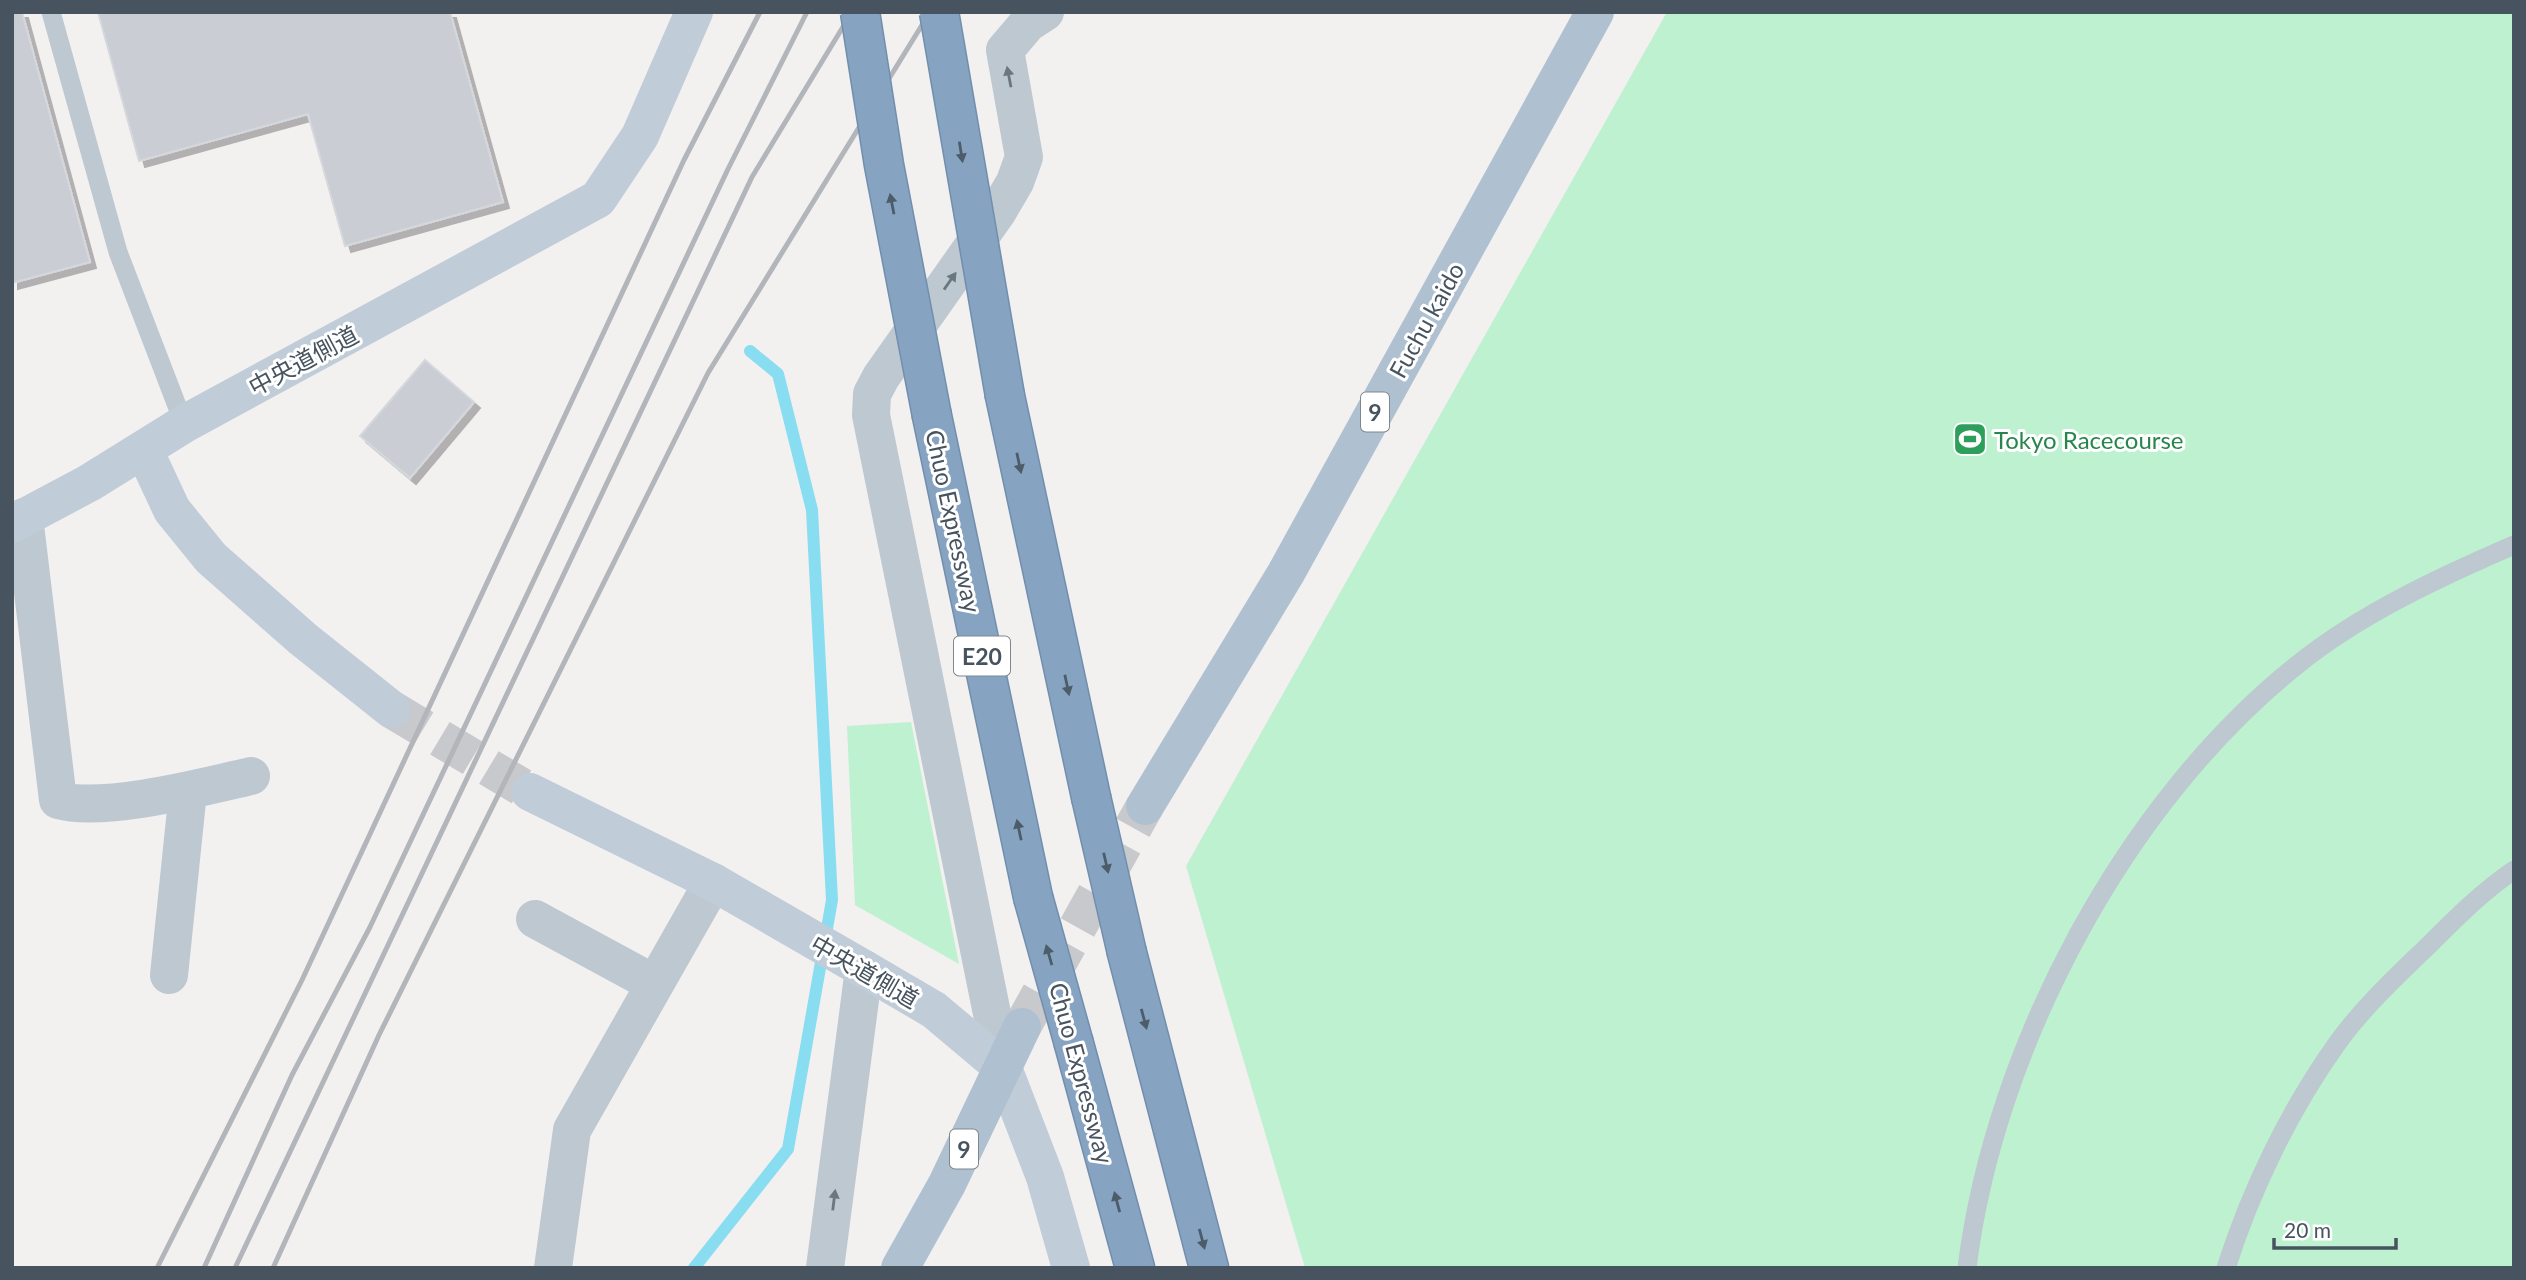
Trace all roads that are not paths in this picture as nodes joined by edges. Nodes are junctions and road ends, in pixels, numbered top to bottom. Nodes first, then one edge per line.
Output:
1 (51, 12) edge
2 (694, 12) edge
3 (860, 12) edge
4 (939, 12) edge
5 (1045, 12) edge
6 (1595, 12) edge
7 (184, 424) junction
8 (144, 450) junction
9 (18, 521) edge
10 (2514, 545) edge
11 (391, 709) tunnel mouth
12 (251, 776) dead end
13 (188, 791) junction
14 (530, 792) tunnel mouth
15 (1145, 806) tunnel mouth
16 (2514, 870) edge
17 (713, 881) junction
18 (535, 919) dead end
19 (864, 969) junction
20 (169, 975) dead end
21 (653, 983) junction
22 (1022, 1027) tunnel mouth
23 (1003, 1068) junction
24 (553, 1268) edge
25 (825, 1268) edge
26 (900, 1268) edge
27 (1071, 1268) edge
28 (1135, 1268) edge
29 (1209, 1268) edge
30 (1967, 1268) edge
31 (2226, 1268) edge

1 - 7 lane
2 - 7 street, 中央道側道
28 -> 3 highway, Chuo Expressway / E20, bridge
4 -> 29 highway, bridge
23 -> 5 street
6 - 15 main road, Fuchu kaido / 9
7 - 8 street, 中央道側道
8 - 9 street, 中央道側道
8 - 11 street
9 - 13 street
10 - 30 lane
12 - 13 street
13 - 20 street
14 - 17 street, 中央道側道
16 - 31 lane
17 - 19 street, 中央道側道
17 - 21 street
18 - 21 street
19 - 23 street, 中央道側道
25 -> 19 street
21 - 24 street
22 - 23 main road, 9
23 - 26 main road, 9
23 - 27 street, 中央道側道

